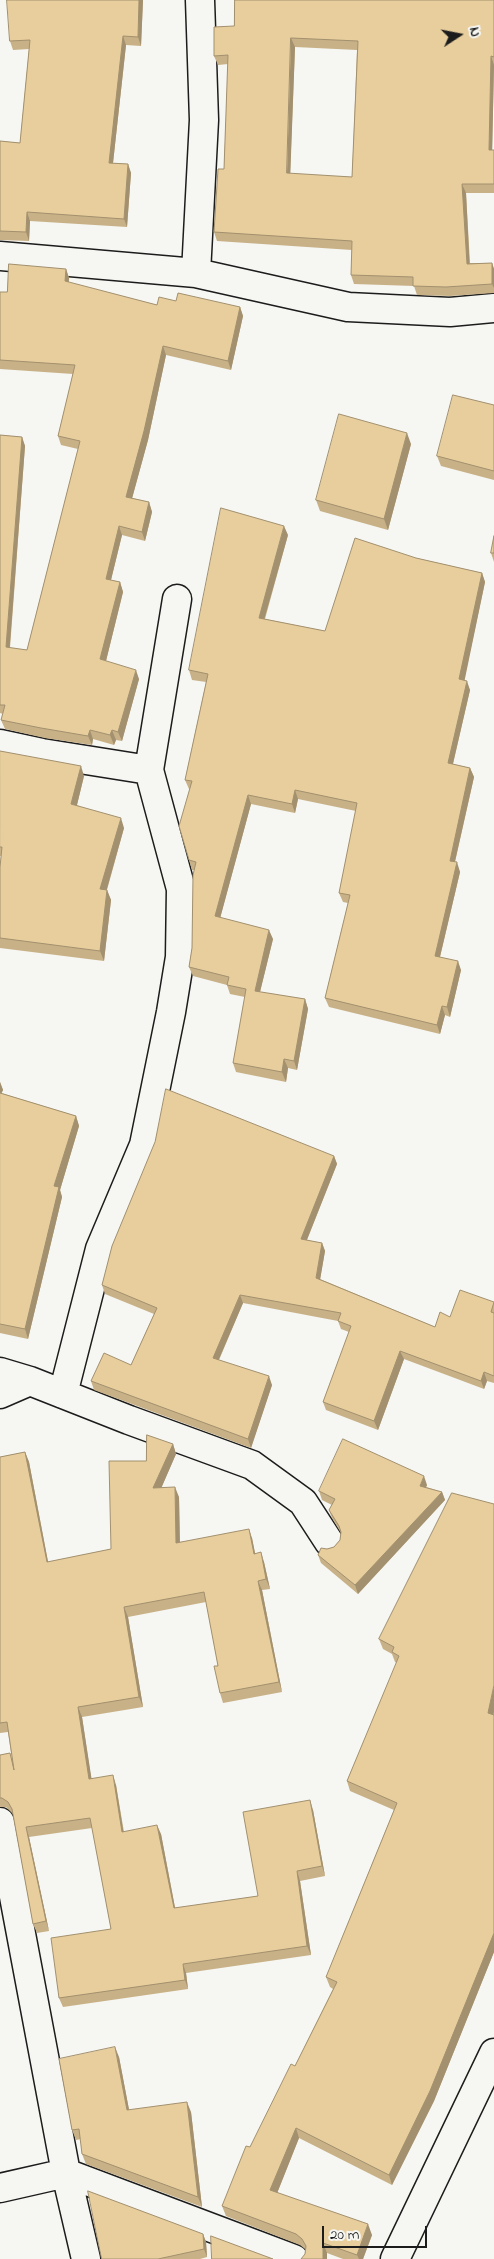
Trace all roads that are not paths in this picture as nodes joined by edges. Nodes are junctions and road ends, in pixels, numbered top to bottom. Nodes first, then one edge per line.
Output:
1 (200, 0) edge
2 (0, 256) edge
3 (196, 274) junction
4 (494, 308) edge
5 (177, 599) dead end
6 (0, 744) edge
7 (149, 770) junction
8 (0, 1372) edge
9 (30, 1381) junction
10 (0, 1394) edge
11 (63, 1394) junction
12 (329, 1542) dead end
13 (0, 1822) edge
14 (494, 2053) edge
15 (66, 2173) junction
16 (0, 2188) edge
17 (86, 2259) edge
18 (294, 2259) edge
19 (395, 2259) edge

1 - 3 street
2 - 3 street
3 - 4 street
5 - 7 street
6 - 7 street
7 - 11 street
8 - 9 street
9 - 10 street
9 - 11 street
11 - 12 street
13 - 15 street
14 - 19 street
15 - 16 street
15 - 17 street
15 - 18 street

